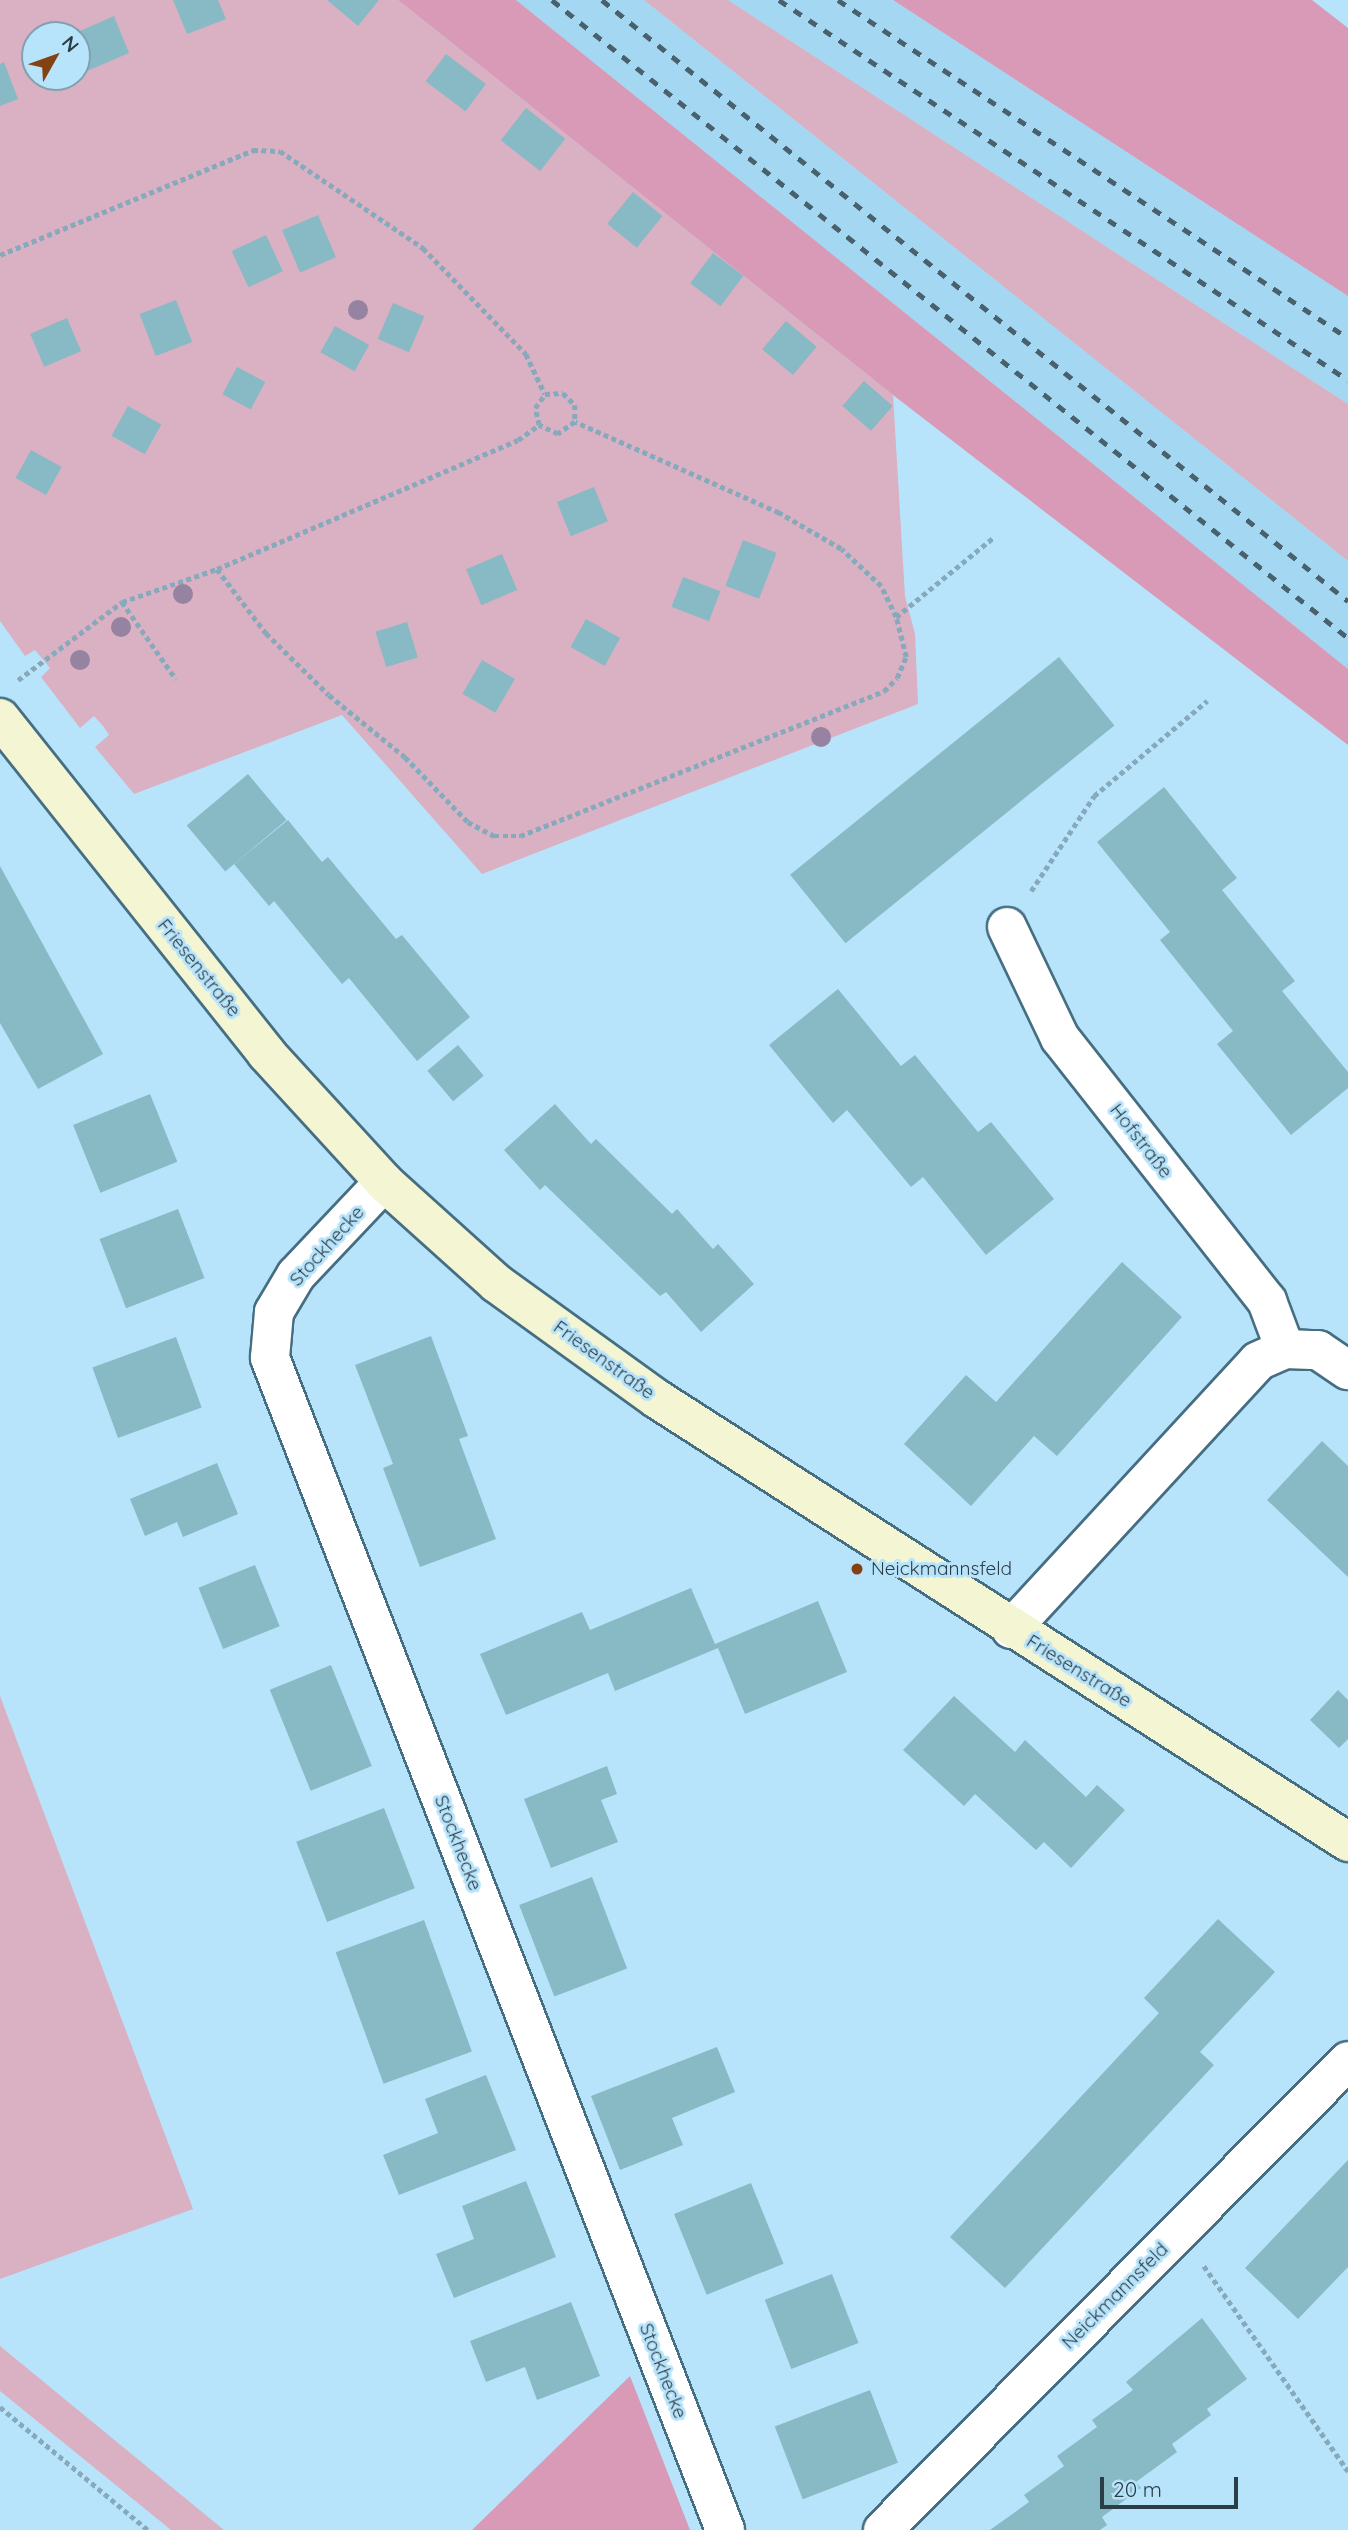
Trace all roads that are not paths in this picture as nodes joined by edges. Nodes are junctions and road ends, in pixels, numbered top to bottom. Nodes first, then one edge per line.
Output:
1 (5, 703) edge
2 (1007, 927) road end
3 (384, 1182) junction
4 (1285, 1349) junction
5 (1348, 1370) edge
6 (1011, 1629) junction
7 (1348, 1842) edge
8 (1348, 2062) edge
9 (725, 2530) edge
10 (883, 2530) edge

1 - 3 street, Friesenstraße
2 - 4 street, Hofstraße
3 - 6 street, Friesenstraße
3 - 9 street, Stockhecke
4 - 5 street
4 - 6 street
6 - 7 street, Friesenstraße
8 - 10 street, Neickmannsfeld

